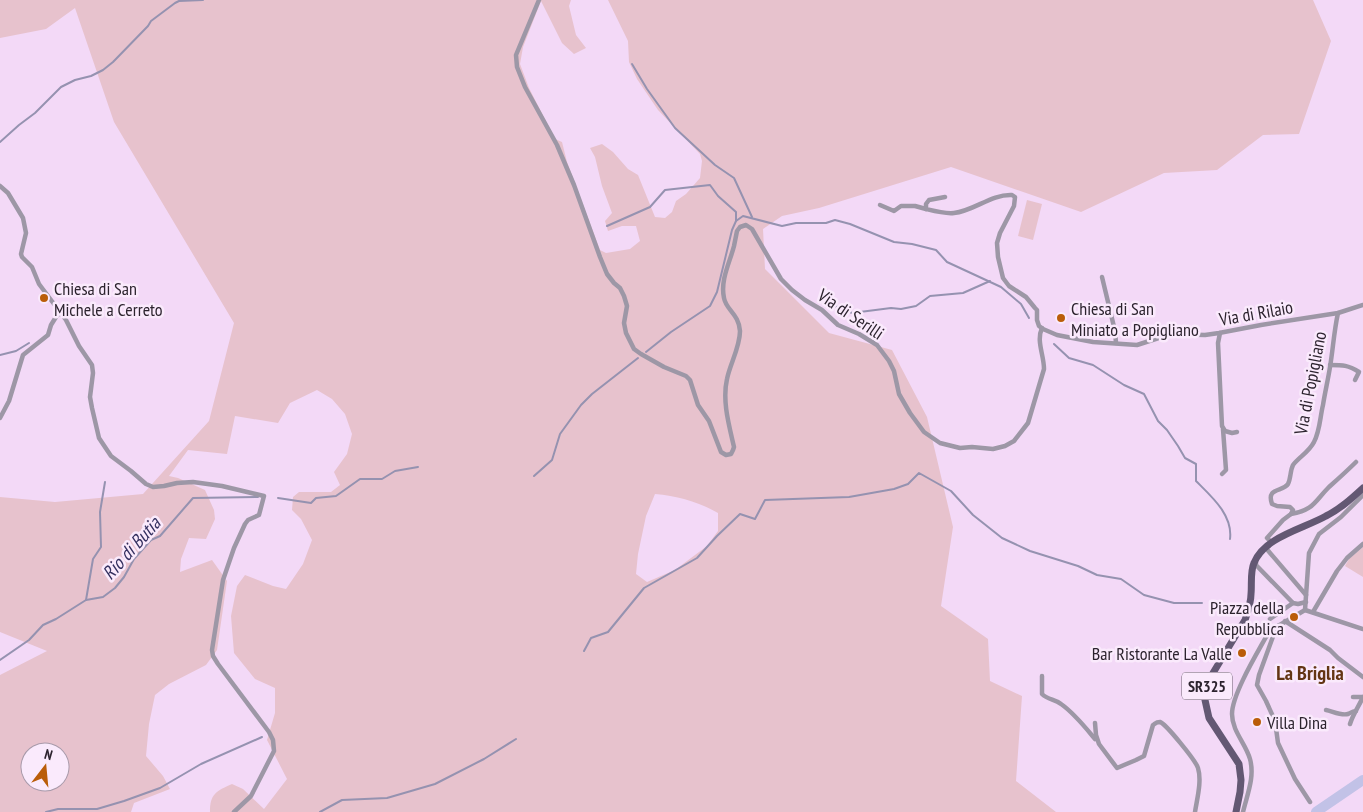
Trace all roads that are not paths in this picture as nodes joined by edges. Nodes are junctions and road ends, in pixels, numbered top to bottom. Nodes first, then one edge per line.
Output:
1 (539, 0) edge
2 (0, 186) edge
3 (945, 197) dead end
4 (880, 205) dead end
5 (926, 209) junction
6 (1102, 278) dead end
7 (1363, 305) edge
8 (60, 312) junction
9 (1338, 313) junction
10 (1042, 328) junction
11 (1220, 333) junction
12 (1116, 343) junction
13 (1330, 365) junction
14 (1355, 380) dead end
15 (0, 418) edge
16 (1223, 429) junction
17 (1237, 432) dead end
18 (1356, 462) dead end
19 (1222, 474) dead end
20 (1363, 488) edge
21 (1363, 496) edge
22 (1291, 514) junction
23 (1363, 544) edge
24 (1268, 545) junction
25 (1256, 560) junction
26 (1306, 595) junction
27 (1306, 602) junction
28 (1296, 603) junction
29 (1304, 610) junction
30 (1315, 612) junction
31 (1270, 619) dead end
32 (1285, 621) junction
33 (1363, 629) edge
34 (1274, 630) junction
35 (1042, 676) dead end
36 (1363, 677) edge
37 (1363, 697) edge
38 (1353, 698) dead end
39 (1326, 710) dead end
40 (1354, 711) junction
41 (1095, 723) dead end
42 (1350, 724) dead end
43 (1100, 744) junction
44 (1310, 802) dead end
45 (234, 812) edge
46 (1195, 812) edge
47 (1236, 812) edge
48 (1243, 812) edge

1 - 10 street, Via di Serilli
2 - 8 street
3 - 5 street
4 - 5 street
5 - 10 street
6 - 12 street
7 - 9 street, Via di Rilaio
8 - 15 street
8 - 45 street
9 - 11 street, Via di Rilaio
9 - 13 street, Via di Popigliano
10 - 12 street, Via di Rilaio
11 - 12 street, Via di Rilaio
11 - 16 street
13 - 14 street
13 - 22 street, Via di Popigliano
16 - 17 street
16 - 19 street
18 - 22 street
20 - 24 main road
21 - 26 street
22 - 24 street
23 - 30 street
24 - 25 main road
24 - 26 street
25 - 28 street
25 - 47 main road, SR325
26 - 27 street
27 - 28 street
27 - 29 street
28 - 31 street
29 - 30 street
29 - 32 street
30 - 33 street
32 - 34 street
32 - 36 street
34 - 44 street
34 - 48 street
35 - 43 street
37 - 38 street
37 - 40 street
39 - 40 street
40 - 42 street
41 - 43 street
43 - 46 street

